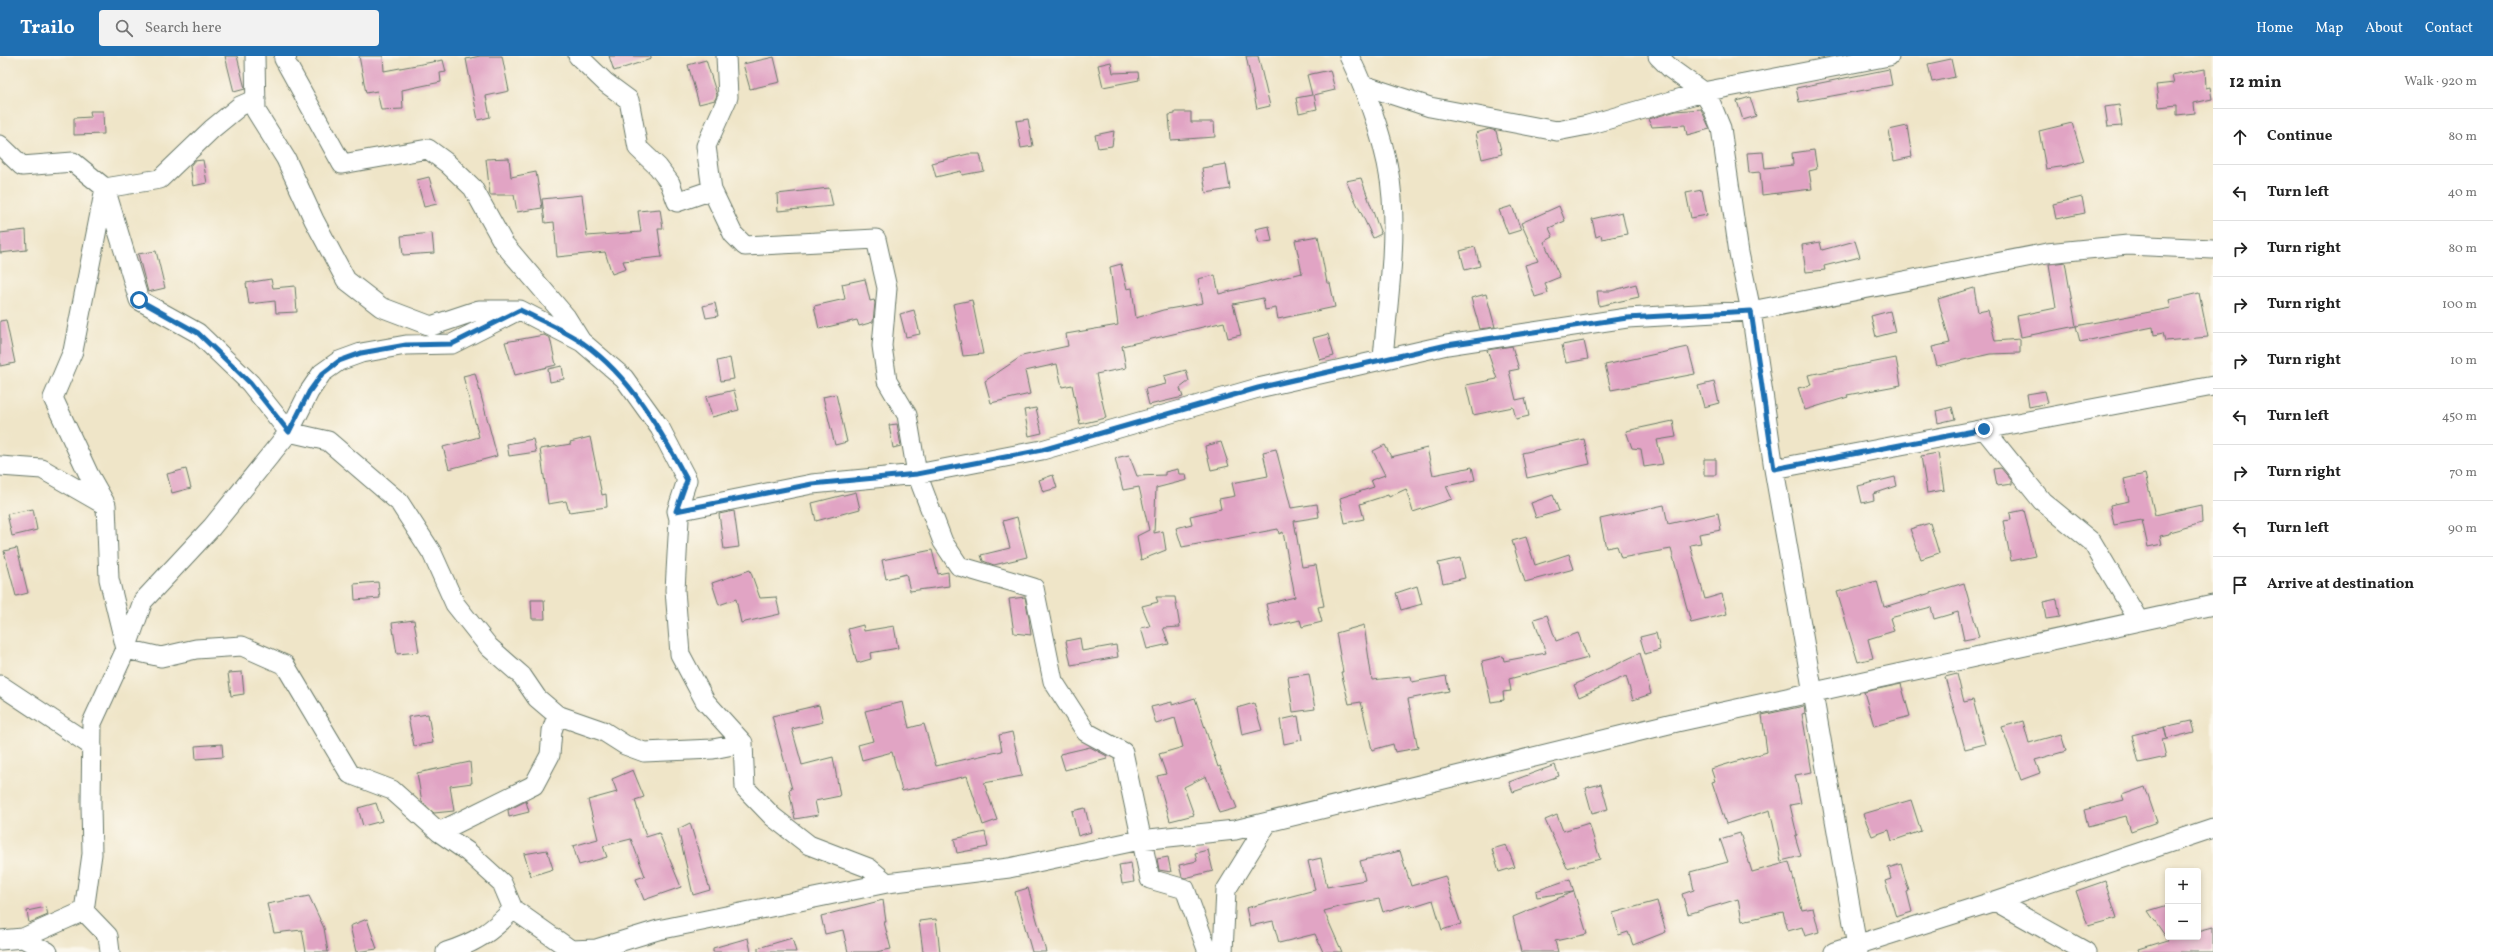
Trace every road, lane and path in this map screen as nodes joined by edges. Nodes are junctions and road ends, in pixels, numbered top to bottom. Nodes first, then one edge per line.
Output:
1 (255, 56) edge
2 (287, 56) edge
3 (578, 56) edge
4 (726, 56) edge
5 (1349, 56) edge
6 (1658, 56) edge
7 (1889, 56) edge
8 (1363, 85) junction
9 (1703, 92) junction
10 (256, 99) junction
11 (0, 145) edge
12 (105, 188) junction
13 (712, 190) junction
14 (2213, 249) edge
15 (520, 310) junction
16 (1751, 311) junction
17 (582, 342) junction
18 (1383, 359) junction
19 (2213, 386) edge
20 (1984, 429) junction
21 (289, 432) junction
22 (0, 466) edge
23 (1774, 469) junction
24 (917, 474) junction
25 (106, 505) junction
26 (676, 511) junction
27 (2213, 605) edge
28 (2139, 621) junction
29 (126, 649) junction
30 (0, 684) edge
31 (1814, 691) junction
32 (557, 716) junction
33 (743, 743) junction
34 (92, 746) junction
35 (1268, 822) junction
36 (2213, 828) edge
37 (439, 832) junction
38 (1140, 840) junction
39 (887, 883) junction
40 (1995, 901) junction
41 (513, 909) junction
42 (84, 911) junction
43 (23, 938) junction
44 (0, 940) edge
45 (1857, 949) edge
46 (595, 950) edge
47 (48, 952) edge
48 (110, 952) edge
49 (446, 952) edge
50 (1208, 952) edge
51 (1223, 952) edge
52 (1834, 952) edge
53 (2086, 952) edge

1 - 10 street
2 - 17 street
3 - 13 street
4 - 13 street
5 - 8 street
6 - 9 street
7 - 9 street
8 - 9 street
8 - 18 street
9 - 16 street
10 - 12 street
10 - 15 street
11 - 12 street
12 - 21 street
12 - 25 street
13 - 24 street
14 - 16 street
15 - 17 street
15 - 21 street
16 - 18 street
16 - 23 street
17 - 26 street
18 - 24 street
19 - 20 street
20 - 23 street
20 - 28 street
21 - 29 street
21 - 32 street
22 - 25 street
23 - 31 street
24 - 26 street
24 - 38 street
25 - 29 street
26 - 33 street
27 - 28 street
28 - 31 street
29 - 34 street
29 - 37 street
30 - 34 street
31 - 35 street
31 - 45 street
32 - 33 street
32 - 37 street
33 - 39 street
34 - 42 street
35 - 38 street
35 - 51 street
36 - 40 street
37 - 41 street
38 - 39 street
38 - 50 street
39 - 46 street
40 - 45 street
40 - 53 street
41 - 46 street
41 - 49 street
42 - 43 street
42 - 48 street
43 - 44 street
43 - 47 street
45 - 52 street

